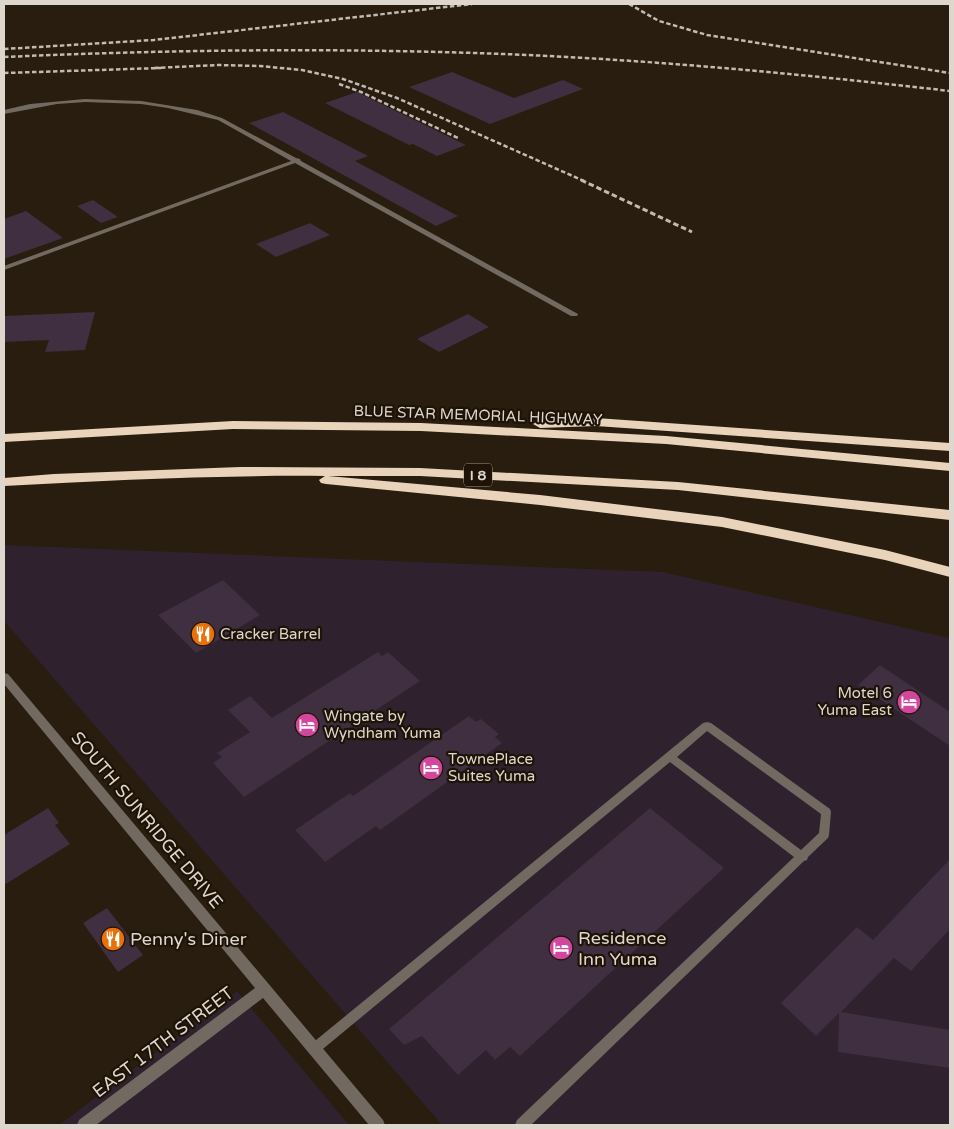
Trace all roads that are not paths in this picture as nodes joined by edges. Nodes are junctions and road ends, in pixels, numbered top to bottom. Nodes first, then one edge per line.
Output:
1 (4, 112) edge
2 (298, 160) junction
3 (4, 268) edge
4 (574, 314) dead end
5 (421, 426) junction
6 (4, 438) edge
7 (950, 447) edge
8 (950, 467) edge
9 (240, 471) junction
10 (4, 482) edge
11 (950, 515) edge
12 (950, 572) edge
13 (4, 677) edge
14 (670, 757) junction
15 (802, 857) junction
16 (264, 990) junction
17 (314, 1049) junction
18 (84, 1125) edge
19 (378, 1125) edge
20 (522, 1125) edge

1 - 2 street
2 - 3 street
2 - 4 street
5 - 6 highway, BLUE STAR MEMORIAL HIGHWAY
5 - 7 highway
5 - 8 highway, BLUE STAR MEMORIAL HIGHWAY
9 - 10 highway, I 8
9 - 11 highway, I 8
9 - 12 highway
13 - 16 street, SOUTH SUNRIDGE DRIVE
14 - 15 lane
14 - 15 lane
14 - 17 lane
15 - 20 lane
16 - 17 street, SOUTH SUNRIDGE DRIVE
16 - 18 street, EAST 17TH STREET
17 - 19 street, SOUTH SUNRIDGE DRIVE

